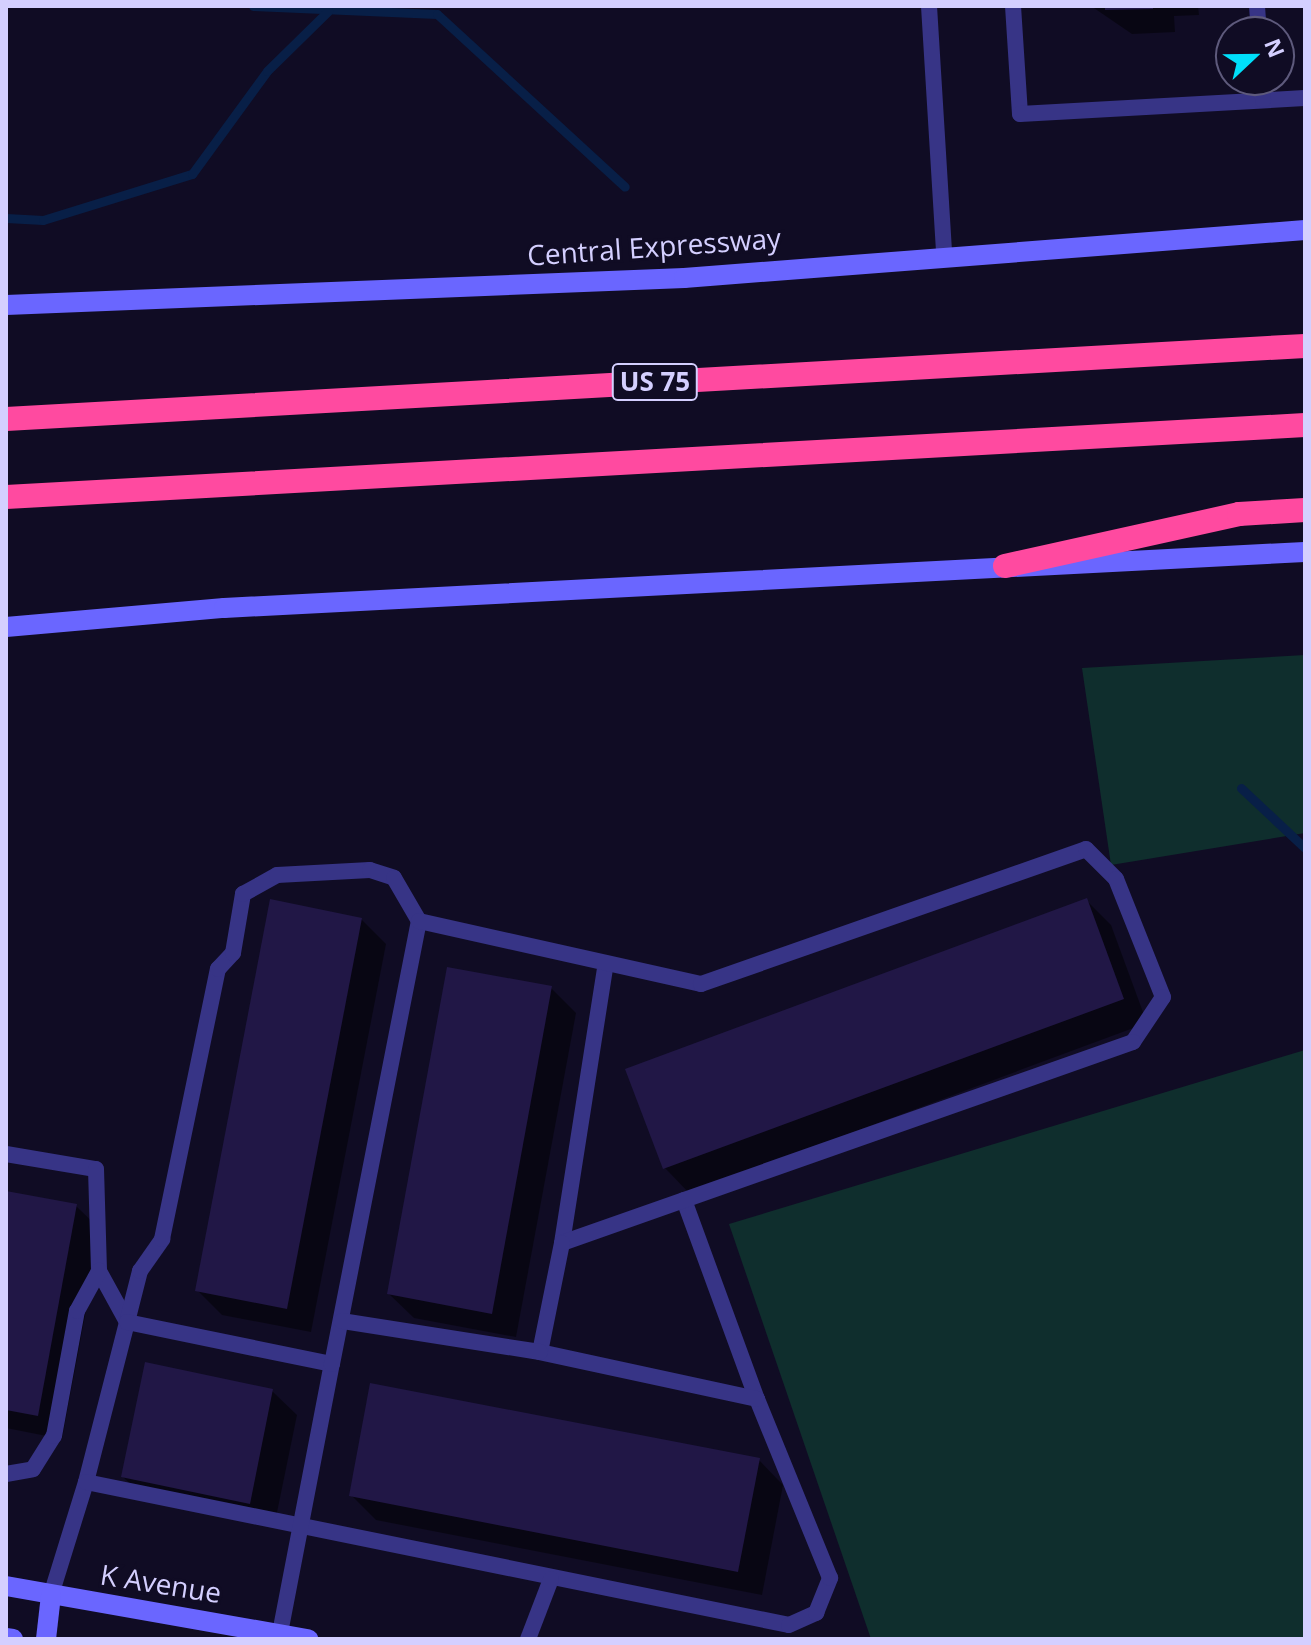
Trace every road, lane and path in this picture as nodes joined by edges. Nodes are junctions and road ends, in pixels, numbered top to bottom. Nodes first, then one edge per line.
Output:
1 (929, 6) edge
2 (1013, 6) edge
3 (1263, 96) edge
4 (1305, 98) edge
5 (1263, 100) junction
6 (1305, 230) edge
7 (944, 254) junction
8 (6, 292) edge
9 (68, 300) junction
10 (6, 305) edge
11 (1305, 346) edge
12 (6, 419) edge
13 (1305, 425) edge
14 (6, 497) edge
15 (1305, 510) edge
16 (1305, 552) edge
17 (1005, 566) junction
18 (9, 627) edge
19 (419, 921) junction
20 (606, 963) junction
21 (6, 1154) edge
22 (684, 1200) junction
23 (562, 1243) junction
24 (99, 1271) junction
25 (341, 1321) junction
26 (127, 1322) junction
27 (540, 1352) junction
28 (332, 1364) junction
29 (757, 1399) junction
30 (6, 1474) edge
31 (86, 1482) junction
32 (300, 1529) junction
33 (551, 1579) junction
34 (6, 1586) edge
35 (51, 1595) junction
36 (280, 1633) junction
37 (6, 1638) edge
38 (13, 1639) edge
39 (46, 1639) edge
40 (308, 1639) edge
41 (528, 1639) edge

1 - 7 lane
2 - 5 lane
3 - 5 lane
4 - 5 lane
6 - 7 main road, Central Expressway
7 - 9 main road, Central Expressway
8 - 9 main road
9 - 10 main road, Central Expressway
11 - 12 highway, US 75
13 - 14 highway
15 - 17 highway
16 - 17 main road
17 - 18 main road
19 - 20 lane
19 - 25 lane
19 - 26 lane
20 - 22 lane
20 - 23 lane
21 - 24 lane
22 - 23 lane
22 - 29 lane
23 - 27 lane
24 - 26 lane
24 - 30 lane
25 - 27 lane
25 - 28 lane
26 - 28 lane
26 - 31 lane
27 - 29 lane
28 - 32 lane
29 - 33 lane
31 - 32 lane
31 - 35 lane
32 - 33 lane
32 - 36 lane
33 - 41 lane
34 - 35 main road, K Avenue
35 - 36 main road, K Avenue
35 - 39 main road
36 - 40 main road, K Avenue
37 - 38 main road

